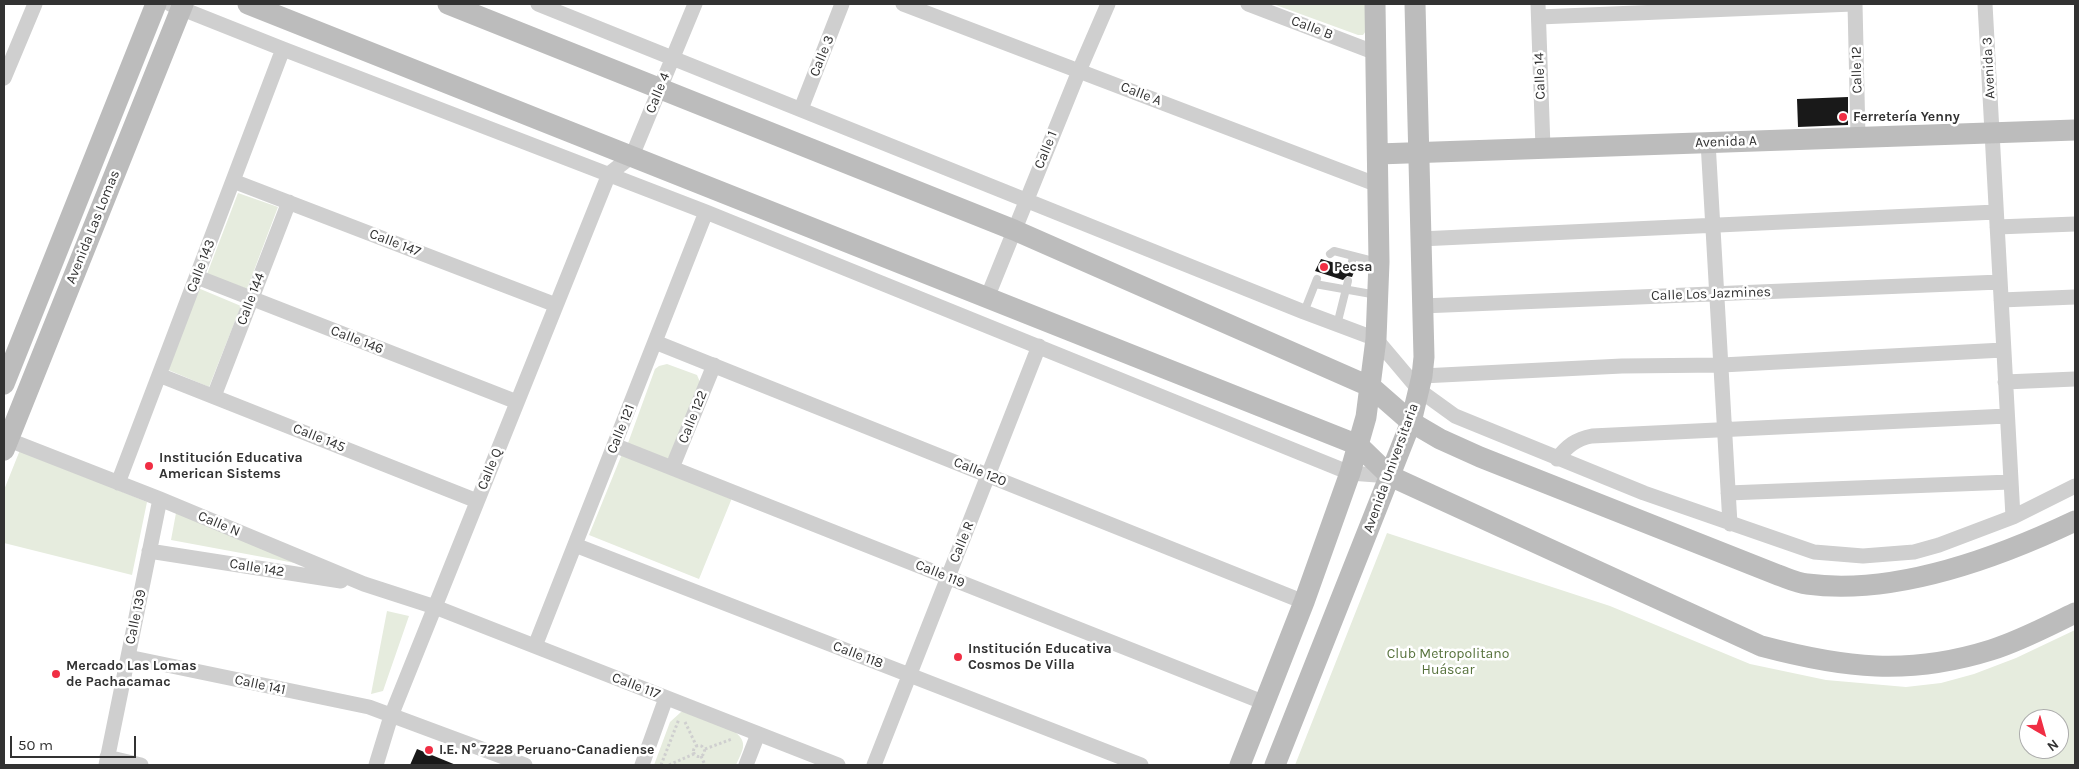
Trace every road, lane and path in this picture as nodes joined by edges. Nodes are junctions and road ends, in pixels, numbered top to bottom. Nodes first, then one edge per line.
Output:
1 (35, 4) edge
2 (156, 4) edge
3 (248, 4) edge
4 (448, 4) edge
5 (695, 4) edge
6 (842, 4) edge
7 (903, 4) edge
8 (1108, 4) edge
9 (1248, 4) edge
10 (1375, 4) edge
11 (1414, 4) edge
12 (1854, 4) edge
13 (1985, 4) edge
14 (178, 5) edge
15 (544, 5) edge
16 (1538, 10) edge
17 (283, 49) junction
18 (1376, 53) junction
19 (672, 57) junction
20 (1079, 71) junction
21 (4, 78) edge
22 (660, 88) junction
23 (801, 109) junction
24 (2075, 130) edge
25 (1992, 133) junction
26 (1858, 137) junction
27 (1708, 142) junction
28 (1542, 148) junction
29 (1418, 152) junction
30 (1378, 154) junction
31 (632, 156) junction
32 (609, 174) junction
33 (233, 181) junction
34 (1378, 185) junction
35 (1027, 199) junction
36 (289, 202) junction
37 (706, 212) junction
38 (1996, 212) junction
39 (2075, 224) edge
40 (1713, 225) junction
41 (1997, 227) junction
42 (1014, 230) junction
43 (1420, 239) junction
44 (1330, 254) dead end
45 (1353, 256) junction
46 (1379, 262) junction
47 (1351, 267) dead end
48 (197, 277) junction
49 (1348, 281) dead end
50 (2000, 282) junction
51 (1346, 290) junction
52 (1717, 294) junction
53 (1377, 295) junction
54 (2075, 297) edge
55 (987, 298) junction
56 (252, 299) junction
57 (2001, 300) junction
58 (556, 305) junction
59 (1422, 306) junction
60 (1304, 312) junction
61 (1337, 325) junction
62 (1376, 339) junction
63 (655, 342) junction
64 (1039, 346) junction
65 (2003, 350) junction
66 (714, 365) junction
67 (1722, 365) junction
68 (159, 375) junction
69 (2075, 379) edge
70 (2005, 382) junction
71 (1421, 383) junction
72 (4, 384) edge
73 (1371, 387) junction
74 (214, 396) junction
75 (517, 402) junction
76 (2007, 416) junction
77 (1411, 422) junction
78 (1724, 428) junction
79 (5, 442) edge
80 (614, 445) junction
81 (1358, 445) junction
82 (1557, 459) junction
83 (672, 468) junction
84 (1350, 473) junction
85 (988, 475) junction
86 (1390, 476) junction
87 (2010, 482) junction
88 (118, 483) junction
89 (2075, 486) edge
90 (1728, 493) junction
91 (160, 499) junction
92 (478, 501) junction
93 (2013, 517) junction
94 (2075, 521) edge
95 (1730, 524) junction
96 (575, 545) junction
97 (150, 551) junction
98 (948, 578) junction
99 (364, 584) junction
100 (1304, 602) junction
101 (435, 607) junction
102 (2075, 614) edge
103 (535, 646) junction
104 (128, 657) junction
105 (910, 676) junction
106 (666, 698) junction
107 (1265, 703) junction
108 (681, 713) dead end
109 (391, 716) junction
110 (758, 734) junction
111 (694, 754) junction
112 (701, 756) junction
113 (107, 761) edge
114 (141, 765) edge
115 (376, 765) edge
116 (525, 765) edge
117 (642, 765) edge
118 (661, 765) edge
119 (669, 765) edge
120 (705, 765) edge
121 (746, 765) edge
122 (838, 765) edge
123 (874, 765) edge
124 (1141, 765) edge
125 (1240, 765) edge
126 (1275, 765) edge

1 - 21 street
2 - 72 main road, Avenida Las Lomas
3 - 31 main road
4 - 22 main road
5 - 19 street, Calle 4
6 - 23 street, Calle 3
7 - 20 street, Calle A
8 - 20 street, Calle 1
9 - 18 street, Calle B
10 - 18 main road
11 - 29 main road, Avenida Universitaria
12 - 16 street
12 - 26 street, Calle 12
13 - 25 street, Avenida 3
14 - 17 street
14 - 79 main road, Avenida Las Lomas
15 - 19 street
16 - 28 street, Calle 14
17 - 32 street
17 - 33 street, Calle 143
18 - 30 main road
19 - 22 street, Calle 4
19 - 23 street
20 - 34 street, Calle A
20 - 35 street, Calle 1
22 - 31 street, Calle 4
22 - 42 main road
23 - 35 street
24 - 25 main road, Avenida A
25 - 26 main road, Avenida A
25 - 38 street, Avenida 3
26 - 27 main road, Avenida A
27 - 28 main road, Avenida A
27 - 40 street
28 - 29 main road, Avenida A
29 - 30 main road, Avenida A
29 - 43 main road, Avenida Universitaria
30 - 34 main road
31 - 32 street, Calle 4
31 - 55 main road
32 - 37 street
32 - 58 street, Calle Q
33 - 36 street, Calle 147
33 - 48 street, Calle 143
34 - 46 main road
35 - 42 street, Calle 1
35 - 60 street
36 - 56 street, Calle 144
36 - 58 street, Calle 147
37 - 63 street, Calle 121
37 - 64 street
38 - 40 street
38 - 41 street, Avenida 3
39 - 41 street
40 - 43 street
40 - 52 street
41 - 50 street, Avenida 3
42 - 55 street, Calle 1
42 - 73 main road
43 - 59 main road, Avenida Universitaria
44 - 45 lane
45 - 46 lane
45 - 47 lane
46 - 53 main road
48 - 56 street, Calle 146
48 - 68 street, Calle 143
49 - 51 lane
50 - 52 street, Calle Los Jazmines
50 - 57 street, Avenida 3
51 - 53 lane
51 - 60 lane
51 - 61 lane
52 - 59 street, Calle Los Jazmines
52 - 67 street
53 - 62 main road
54 - 57 street
55 - 81 main road
56 - 74 street, Calle 144
56 - 75 street, Calle 146
57 - 65 street, Avenida 3
58 - 75 street, Calle Q
59 - 71 main road, Avenida Universitaria
60 - 61 street
61 - 62 street
62 - 71 street
62 - 73 main road
63 - 66 street, Calle 120
63 - 80 street, Calle 121
64 - 84 street
64 - 85 street, Calle R
65 - 67 street
65 - 70 street, Avenida 3
66 - 83 street, Calle 122
66 - 85 street, Calle 120
67 - 71 street
67 - 78 street
68 - 74 street, Calle 145
68 - 88 street, Calle 143
69 - 70 street
70 - 76 street, Avenida 3
71 - 77 main road, Avenida Universitaria
71 - 82 street
73 - 77 main road
73 - 81 main road
74 - 92 street, Calle 145
75 - 92 street, Calle Q
76 - 78 street
76 - 87 street, Avenida 3
77 - 86 main road, Avenida Universitaria
77 - 94 main road
78 - 82 street
78 - 90 street
79 - 88 street, Calle N
80 - 83 street, Calle 119
80 - 96 street, Calle 121
81 - 84 main road
81 - 86 main road
82 - 95 street
83 - 98 street, Calle 119
84 - 86 street
84 - 100 main road
85 - 98 street, Calle R
85 - 100 street, Calle 120
86 - 102 main road
86 - 126 main road, Avenida Universitaria
87 - 90 street
87 - 93 street, Avenida 3
88 - 91 street, Calle N
89 - 93 street
90 - 95 street
91 - 97 street, Calle 139
91 - 99 street, Calle N
92 - 101 street, Calle Q
93 - 95 street
96 - 103 street, Calle 121
96 - 105 street, Calle 118
97 - 99 street, Calle 142
97 - 104 street, Calle 139
98 - 105 street, Calle R
98 - 107 street, Calle 119
99 - 101 street, Calle N
100 - 107 main road
101 - 103 street, Calle 117
101 - 109 street, Calle Q
103 - 106 street, Calle 117
104 - 109 street, Calle 141
104 - 113 street, Calle 139
105 - 123 street, Calle R
105 - 124 street, Calle 118
106 - 110 street, Calle 117
106 - 117 street
107 - 125 main road
108 - 118 path
109 - 115 street, Calle Q
109 - 116 street, Calle 141
110 - 121 street
110 - 122 street, Calle 117
111 - 112 path
111 - 112 path
111 - 119 path
112 - 120 path
113 - 114 street

